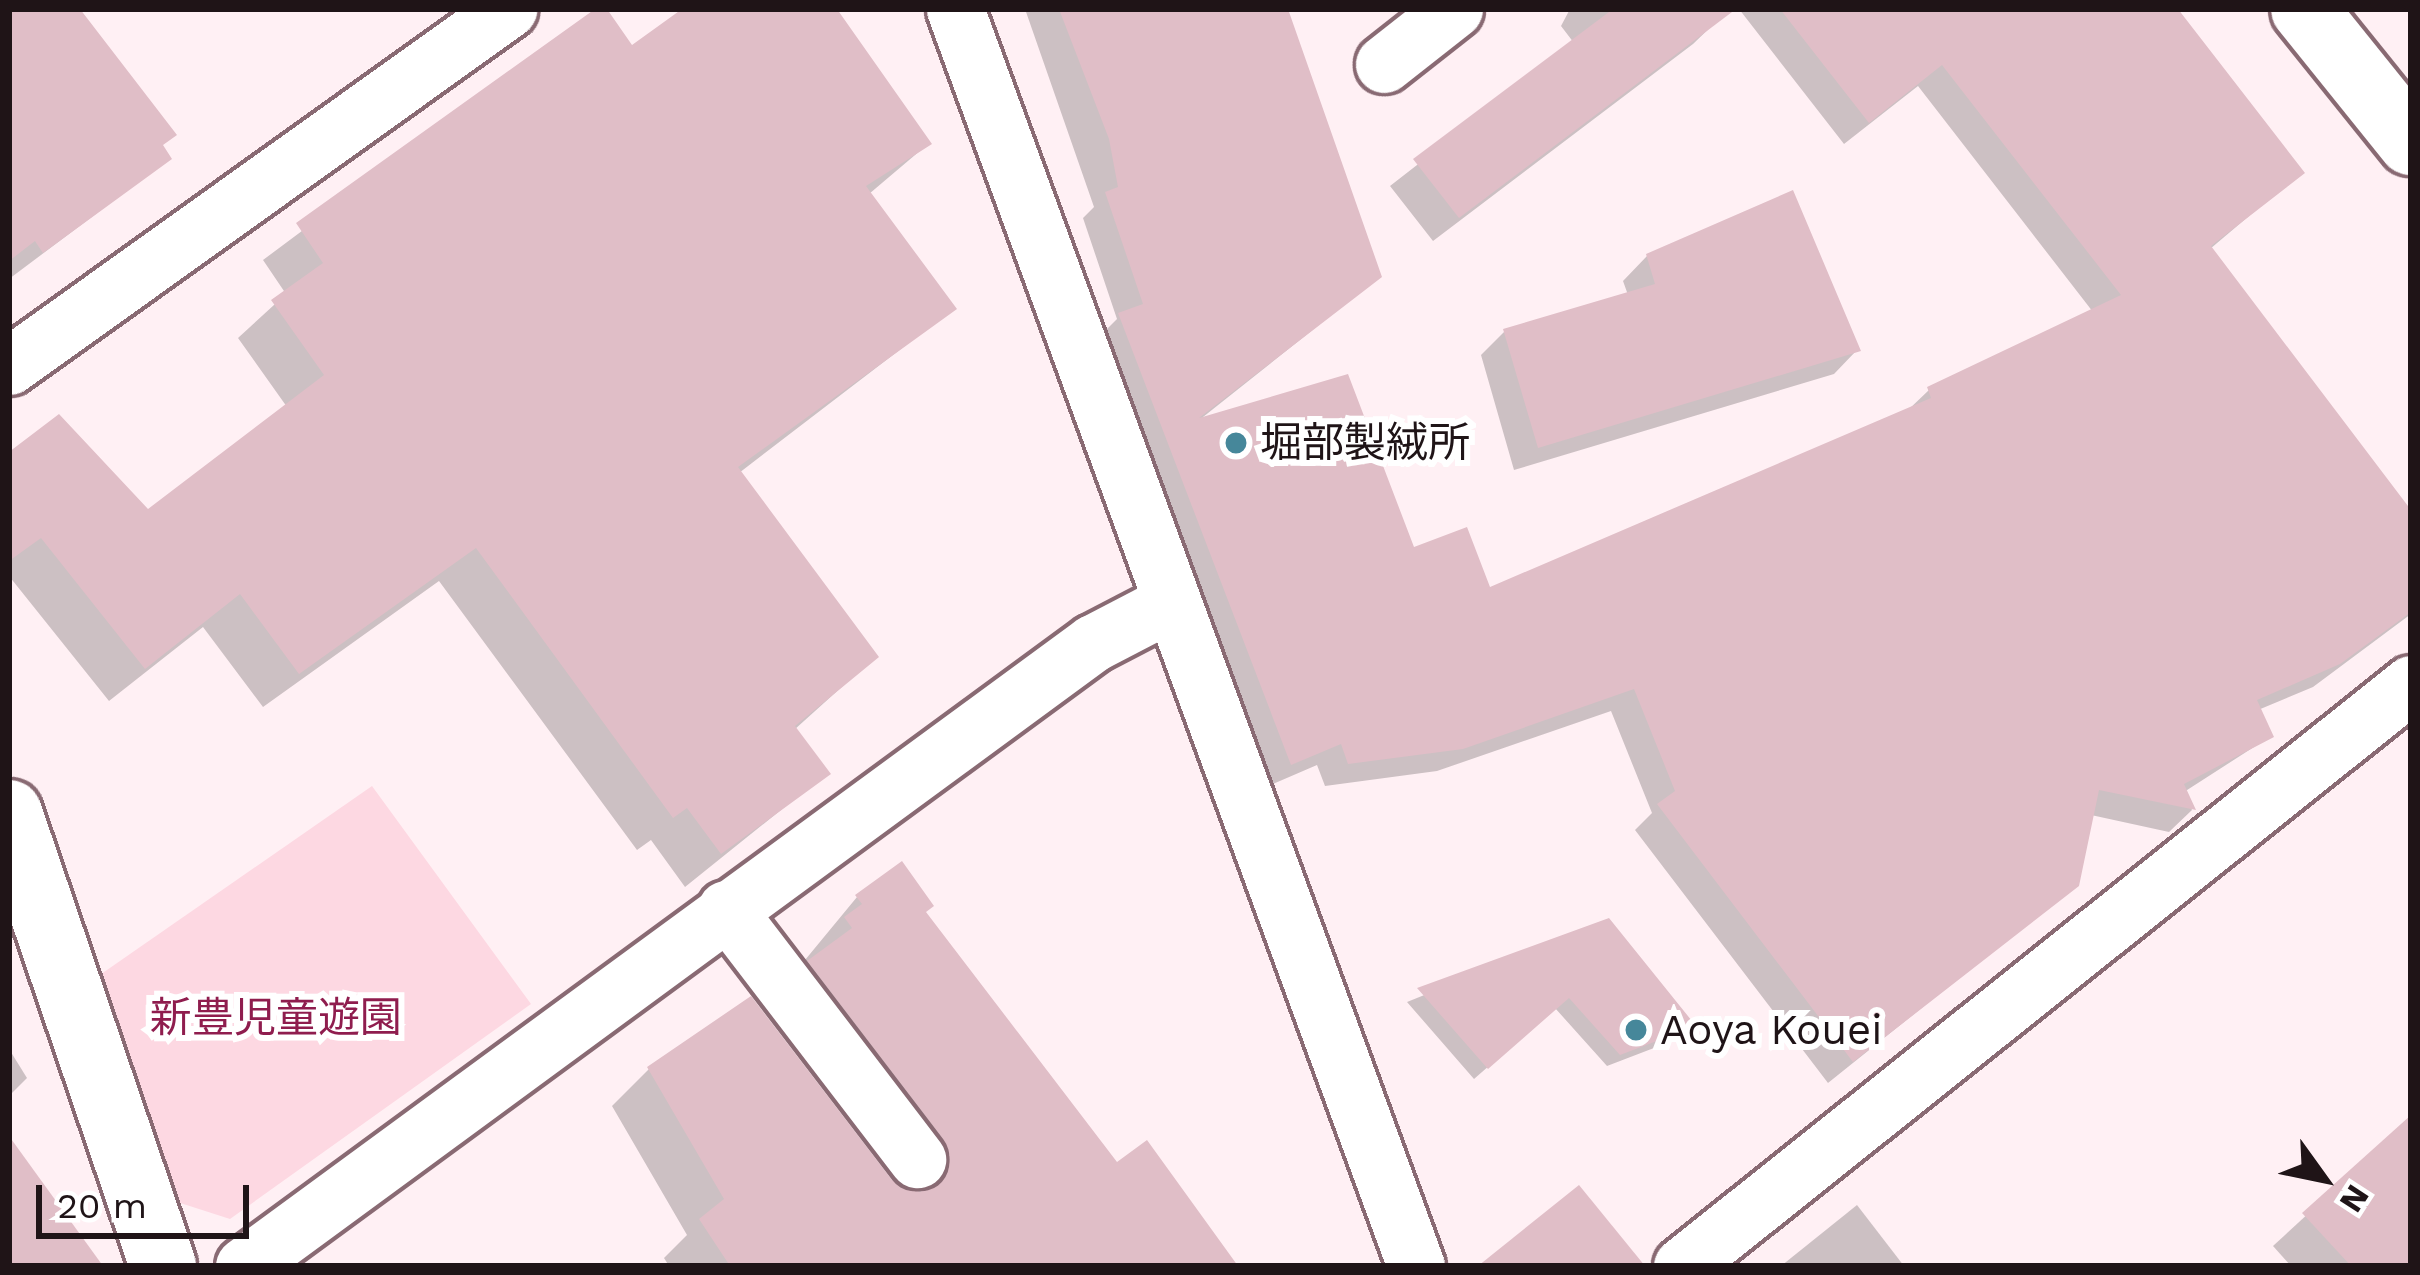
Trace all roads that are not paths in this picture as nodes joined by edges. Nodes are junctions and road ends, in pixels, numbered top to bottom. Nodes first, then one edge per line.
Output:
1 (508, 9) edge
2 (955, 9) edge
3 (1454, 9) edge
4 (2304, 9) edge
5 (1384, 64) dead end
6 (2411, 142) edge
7 (9, 366) edge
8 (1170, 603) junction
9 (2411, 684) edge
10 (9, 813) edge
11 (726, 909) junction
12 (917, 1160) dead end
13 (164, 1266) edge
14 (244, 1266) edge
15 (1416, 1266) edge
16 (1682, 1266) edge

1 - 7 street
2 - 8 street
3 - 5 street
4 - 6 street
8 - 11 street
8 - 15 street
9 - 16 street
10 - 13 street
11 - 12 street
11 - 14 street

